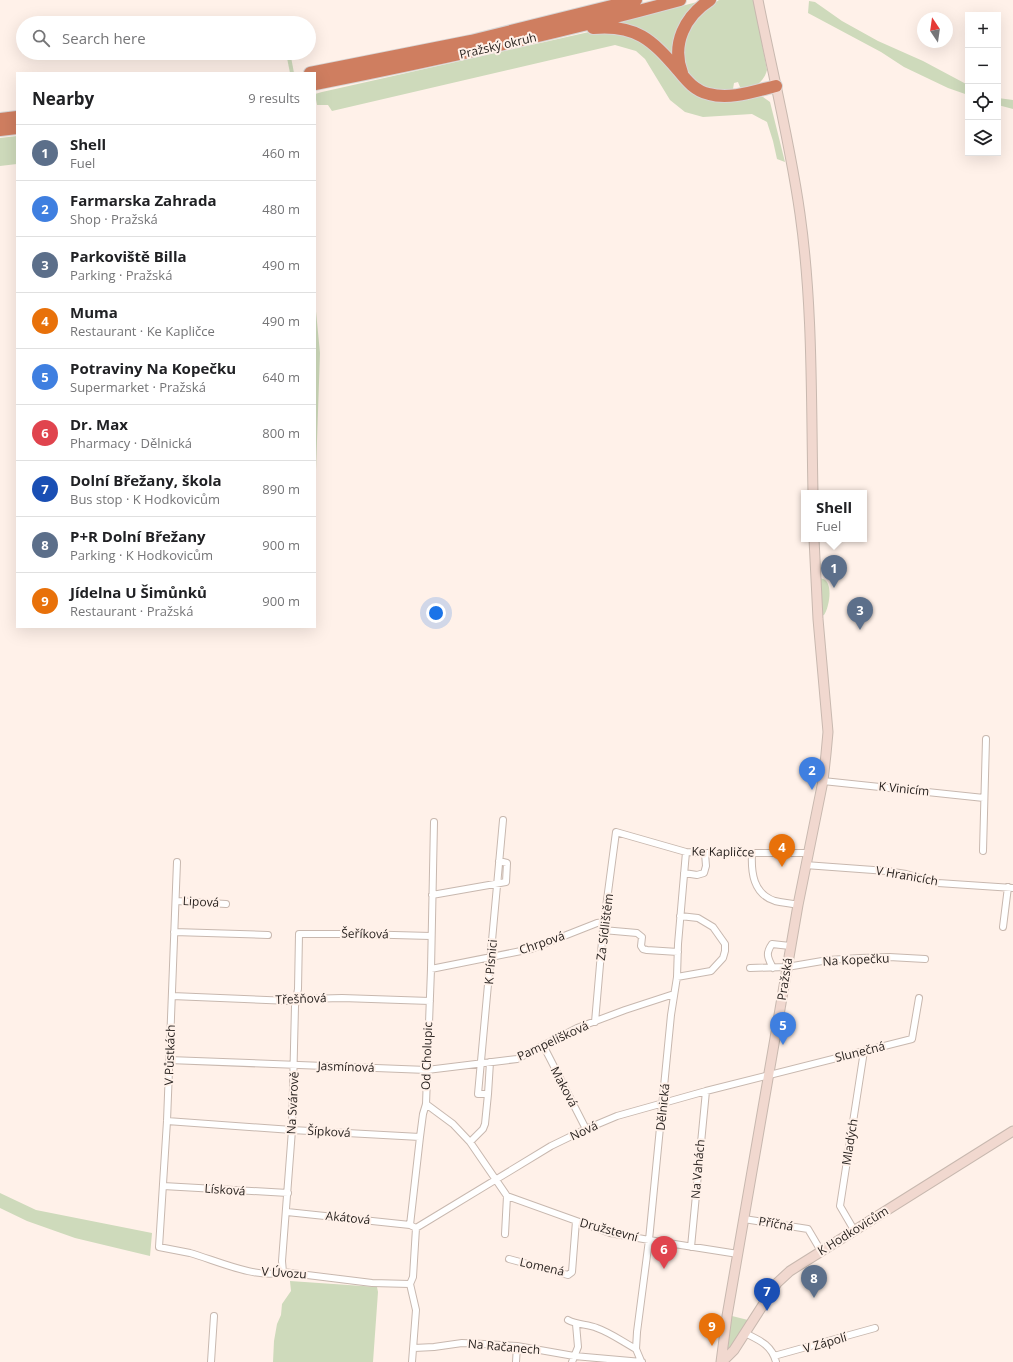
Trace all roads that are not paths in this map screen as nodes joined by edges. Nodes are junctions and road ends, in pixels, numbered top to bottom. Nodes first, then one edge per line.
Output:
1 (605, 0) edge
2 (636, 0) edge
3 (680, 0) edge
4 (710, 0) edge
5 (758, 0) edge
6 (546, 29) junction
7 (315, 72) edge
8 (684, 78) junction
9 (316, 84) edge
10 (776, 86) junction
11 (16, 117) edge
12 (0, 119) edge
13 (16, 128) edge
14 (0, 130) edge
15 (813, 490) edge
16 (814, 542) edge
17 (986, 739) dead end
18 (823, 781) junction
19 (984, 798) junction
20 (503, 820) dead end
21 (434, 822) dead end
22 (616, 832) joint
23 (983, 851) dead end
24 (686, 852) junction
25 (705, 853) junction
26 (752, 853) junction
27 (808, 853) junction
28 (177, 862) dead end
29 (805, 865) junction
30 (684, 873) junction
31 (498, 884) junction
32 (1010, 888) edge
33 (432, 895) junction
34 (176, 901) junction
35 (226, 904) dead end
36 (798, 904) junction
37 (680, 916) junction
38 (605, 922) junction
39 (1004, 927) dead end
40 (603, 930) junction
41 (174, 932) junction
42 (299, 934) joint
43 (268, 935) dead end
44 (431, 936) junction
45 (790, 946) junction
46 (678, 952) junction
47 (491, 958) junction
48 (925, 958) dead end
49 (787, 967) junction
50 (750, 968) dead end
51 (772, 968) junction
52 (431, 969) junction
53 (677, 977) junction
54 (674, 994) junction
55 (172, 996) junction
56 (919, 998) dead end
57 (297, 999) junction
58 (430, 1000) junction
59 (595, 1022) junction
60 (542, 1045) junction
61 (864, 1051) junction
62 (169, 1060) junction
63 (490, 1062) junction
64 (481, 1063) junction
65 (294, 1065) junction
66 (427, 1070) junction
67 (769, 1075) junction
68 (706, 1091) junction
69 (488, 1094) junction
70 (664, 1102) junction
71 (426, 1104) junction
72 (167, 1121) junction
73 (586, 1129) junction
74 (292, 1130) junction
75 (1013, 1131) edge
76 (420, 1137) junction
77 (470, 1142) junction
78 (496, 1180) junction
79 (163, 1186) junction
80 (288, 1193) junction
81 (506, 1196) junction
82 (287, 1212) junction
83 (744, 1219) junction
84 (576, 1221) junction
85 (410, 1225) junction
86 (416, 1228) junction
87 (854, 1230) junction
88 (505, 1234) dead end
89 (649, 1240) junction
90 (159, 1247) joint
91 (691, 1247) junction
92 (821, 1250) junction
93 (738, 1254) junction
94 (510, 1259) dead end
95 (283, 1272) junction
96 (410, 1284) junction
97 (214, 1316) dead end
98 (568, 1320) dead end
99 (576, 1324) junction
100 (875, 1328) dead end
101 (745, 1333) junction
102 (517, 1346) junction
103 (414, 1348) junction
104 (636, 1349) junction
105 (573, 1359) edge
106 (775, 1359) edge
107 (211, 1362) edge
108 (412, 1362) edge
109 (516, 1362) edge
110 (633, 1362) edge
111 (641, 1362) edge
112 (722, 1362) edge

1 - 6 highway
2 - 6 highway, Pražský okruh
3 - 6 highway, Pražský okruh
4 - 8 highway
5 - 10 street
6 - 7 highway, Pražský okruh
6 - 8 highway
6 - 9 highway, Pražský okruh
8 - 10 highway
10 - 15 street
11 - 12 highway
13 - 14 highway
16 - 18 street, Pražská
17 - 19 street
18 - 19 street, K Vinicím
18 - 27 street, Pražská
19 - 23 street
20 - 31 street, K Písnici
21 - 33 street, Od Cholupic
22 - 24 street, Ke Kapličce
22 - 38 street, Za Sídlištěm
24 - 25 street, Ke Kapličce
24 - 30 street, Dělnická
25 - 26 street, Ke Kapličce
25 - 30 street
26 - 27 street, Ke Kapličce
26 - 36 street
27 - 29 street, Pražská
28 - 34 street, V Půstkách
29 - 32 street, V Hranicích
29 - 36 street, Pražská
30 - 37 street, Dělnická
31 - 33 street
31 - 47 street, K Písnici
32 - 39 street, V Hranicích
33 - 44 street, Od Cholupic
34 - 35 street, Lipová
34 - 41 street, V Půstkách
36 - 45 street, Pražská
37 - 46 street, Dělnická
37 - 53 street
38 - 40 street, Za Sídlištěm
38 - 47 street, Chrpová
40 - 46 street
40 - 59 street, Za Sídlištěm
41 - 43 street
41 - 55 street, V Půstkách
42 - 44 street, Šeříková
42 - 57 street, Na Svárově
44 - 52 street, Od Cholupic
45 - 49 street, Pražská
45 - 51 street
46 - 53 street, Dělnická
47 - 52 street, Chrpová
47 - 64 street, K Písnici
48 - 49 street, Na Kopečku
49 - 51 street, Na Kopečku
49 - 67 street, Pražská
50 - 51 street, Na Kopečku
52 - 58 street, Od Cholupic
53 - 54 street, Dělnická
54 - 59 street, Pampelišková
54 - 70 street, Dělnická
55 - 57 street, Třešňová
55 - 62 street, V Půstkách
56 - 61 street, Slunečná
57 - 58 street, Třešňová
57 - 65 street, Na Svárově
58 - 66 street, Od Cholupic
59 - 60 street, Pampelišková
60 - 63 street, Pampelišková
60 - 73 street, Maková
61 - 67 street, Slunečná
61 - 87 street, Mladých
62 - 65 street, Jasmínová
62 - 72 street, V Půstkách
63 - 64 street, Pampelišková
63 - 69 street
64 - 66 street, Pampelišková
64 - 69 street, K Písnici
65 - 66 street, Jasmínová
65 - 74 street, Na Svárově
66 - 71 street, Od Cholupic
67 - 68 street, Nová
67 - 83 street, Pražská
68 - 70 street, Nová
68 - 91 street, Na Vahách
69 - 77 street
70 - 73 street, Nová
70 - 89 street, Dělnická
71 - 76 street, Od Cholupic
71 - 77 street
72 - 74 street, Šípková
72 - 79 street, V Půstkách
73 - 78 street, Nová
74 - 76 street, Šípková
74 - 80 street, Na Svárově
75 - 87 street, K Hodkovicům
76 - 85 street, Od Cholupic
77 - 78 street
78 - 81 street
78 - 86 street, Nová
79 - 80 street, Lísková
79 - 90 street, V Půstkách
80 - 82 street, Na Svárově
81 - 84 street, Družstevní
81 - 88 street
82 - 85 street, Akátová
82 - 95 street, Na Svárově
83 - 92 street, Příčná
83 - 93 street, Pražská
84 - 89 street, Družstevní
84 - 94 street, Lomená
85 - 86 street
86 - 96 street
87 - 92 street, K Hodkovicům
89 - 91 street, Družstevní
89 - 104 street, Dělnická
90 - 95 street, V Úvozu
91 - 93 street, Družstevní
92 - 101 street, K Hodkovicům
93 - 112 street, Pražská
95 - 96 street, V Úvozu
96 - 103 street
97 - 107 street
98 - 99 street
99 - 104 street
99 - 105 street
100 - 106 street, V Zápolí
101 - 106 street
101 - 112 street, K Hodkovicům
102 - 103 street, Na Račanech
102 - 105 street, Na Račanech
102 - 109 street
103 - 108 street
104 - 111 street, Dělnická
105 - 110 street, Na Račanech
110 - 111 street, Na Račanech

